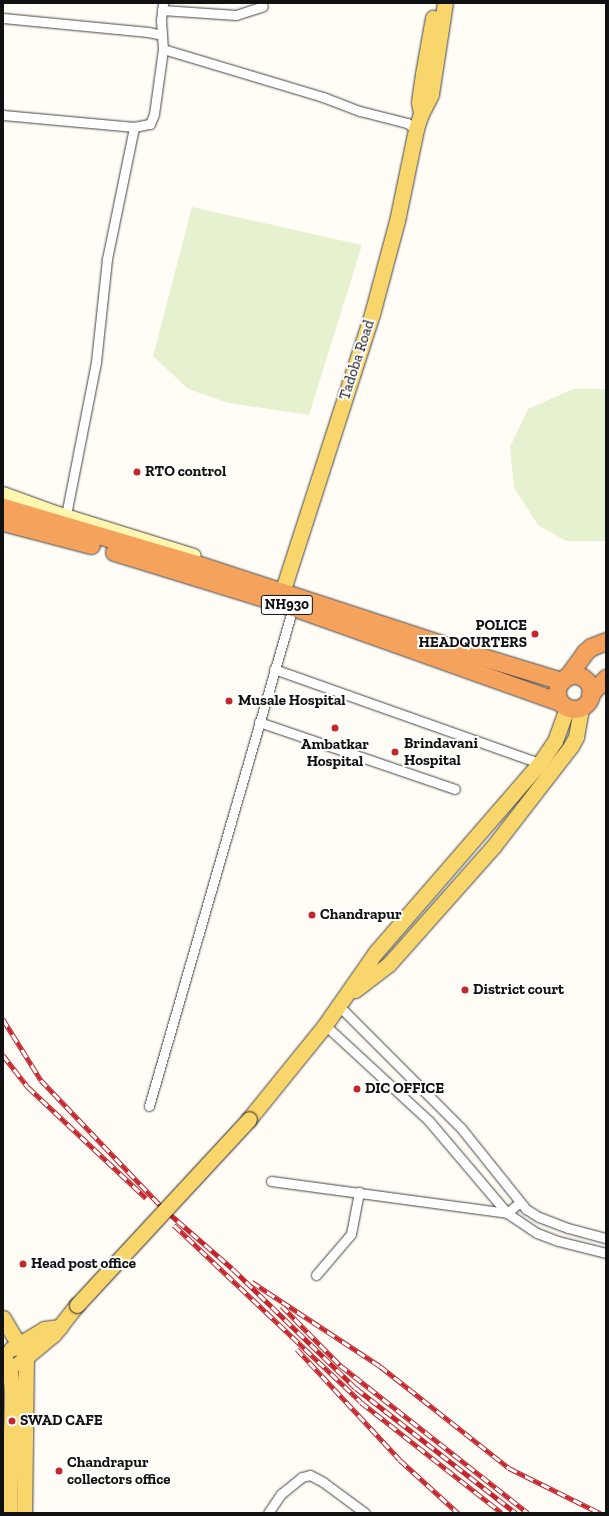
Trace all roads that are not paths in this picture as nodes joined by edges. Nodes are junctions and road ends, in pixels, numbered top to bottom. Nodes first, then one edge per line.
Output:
1 (436, 3) edge
2 (445, 3) edge
3 (263, 6) dead end
4 (163, 7) edge
5 (3, 18) edge
6 (162, 35) junction
7 (163, 49) junction
8 (3, 114) edge
9 (421, 114) junction
10 (134, 127) junction
11 (416, 129) junction
12 (3, 493) edge
13 (3, 507) edge
14 (66, 515) junction
15 (6, 523) edge
16 (229, 574) junction
17 (285, 600) junction
18 (606, 641) edge
19 (274, 669) junction
20 (606, 678) edge
21 (564, 679) junction
22 (590, 694) junction
23 (569, 706) junction
24 (259, 722) junction
25 (540, 763) junction
26 (455, 789) dead end
27 (340, 1003) junction
28 (325, 1025) junction
29 (149, 1106) dead end
30 (270, 1181) dead end
31 (359, 1192) junction
32 (520, 1202) junction
33 (507, 1212) junction
34 (606, 1238) edge
35 (606, 1253) edge
36 (316, 1275) dead end
37 (3, 1318) edge
38 (60, 1326) junction
39 (18, 1344) junction
40 (3, 1354) edge
41 (26, 1358) junction
42 (10, 1370) junction
43 (6, 1480) edge
44 (9, 1513) edge
45 (24, 1513) edge
46 (268, 1513) edge
47 (365, 1513) edge

1 - 9 main road, Tadoba Road
2 - 9 main road, Tadoba Road
3 - 4 street
4 - 6 street
5 - 6 street
6 - 7 street
7 - 10 street
7 - 11 street
8 - 10 street
9 - 11 main road, Tadoba Road
10 - 14 street
11 - 17 main road, Tadoba Road
12 - 14 street
13 - 16 highway, NH930
14 - 16 street
15 - 17 highway, NH930
16 - 17 highway, NH930
17 - 19 street
17 - 21 highway, NH930
17 - 23 highway, NH930
18 - 21 highway
19 - 24 street
19 - 25 street
20 - 22 highway
21 - 22 highway, NH930
21 - 23 highway
22 - 23 highway
23 - 25 main road
23 - 27 main road
24 - 26 street
24 - 29 street
25 - 27 main road
27 - 28 main road
27 - 32 street
28 - 33 street
28 - 38 main road, bridge
30 - 31 street
31 - 33 street
31 - 36 street
32 - 33 street
32 - 34 street
33 - 35 street
37 - 39 main road
38 - 39 main road
38 - 41 main road
39 - 40 main road
39 - 41 main road
40 - 42 main road
41 - 42 main road
41 - 45 main road
42 - 43 main road
43 - 44 main road
46 - 47 street

